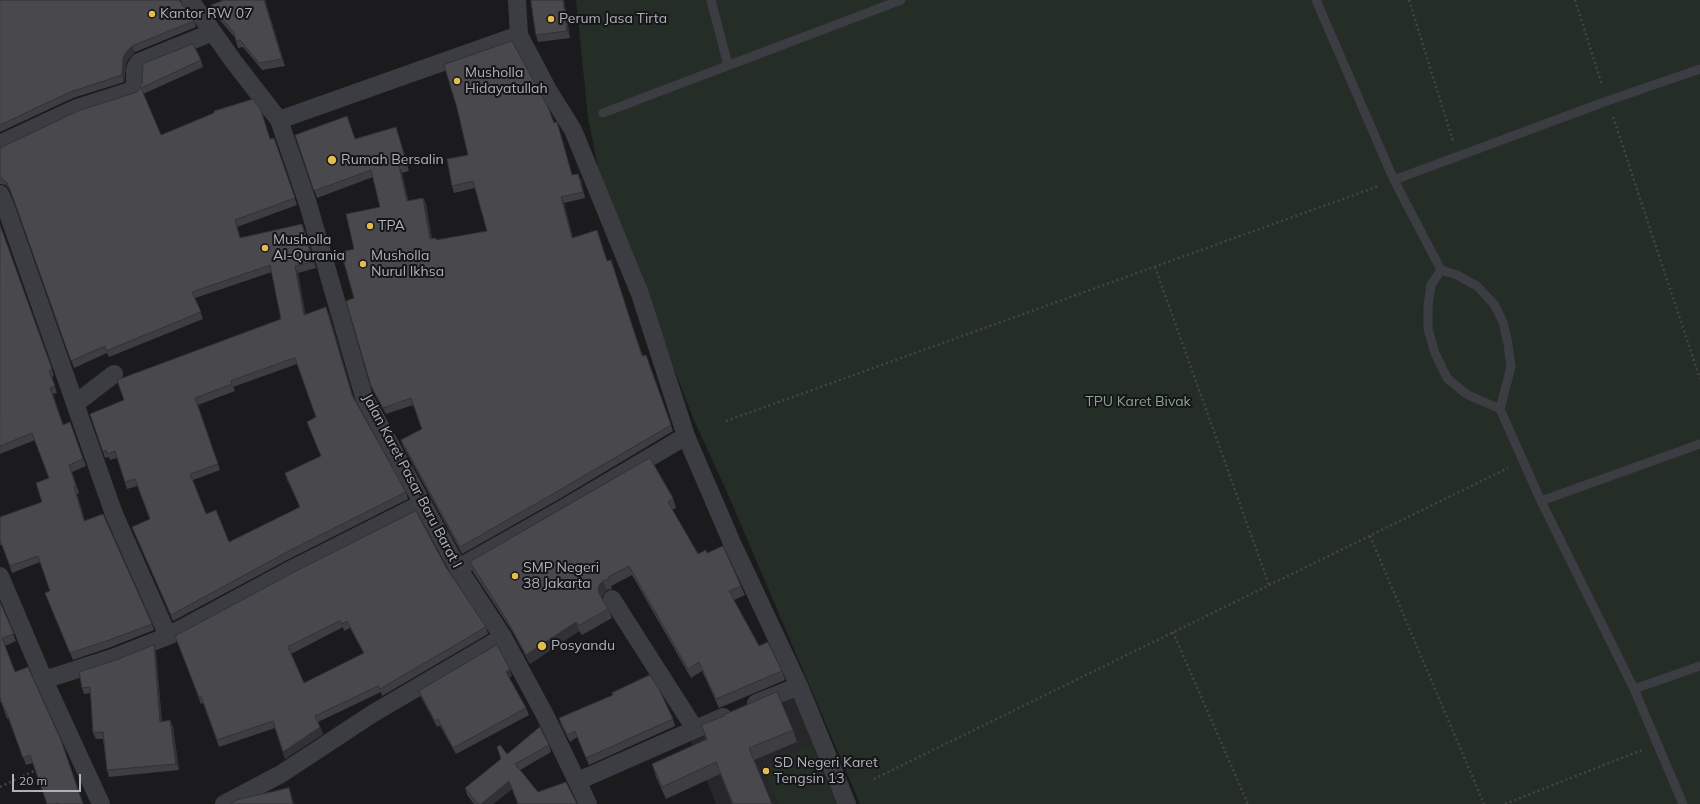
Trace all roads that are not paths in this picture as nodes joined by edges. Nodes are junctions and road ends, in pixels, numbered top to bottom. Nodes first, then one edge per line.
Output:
1 (190, 0) edge
2 (517, 0) edge
3 (711, 0) edge
4 (901, 0) edge
5 (1316, 0) edge
6 (213, 32) junction
7 (519, 35) junction
8 (728, 66) junction
9 (1700, 69) edge
10 (603, 113) dead end
11 (279, 120) junction
12 (0, 144) edge
13 (1394, 180) junction
14 (0, 194) edge
15 (1441, 270) junction
16 (114, 374) dead end
17 (74, 404) junction
18 (1500, 409) junction
19 (686, 436) junction
20 (1700, 444) edge
21 (1541, 501) junction
22 (423, 503) junction
23 (458, 568) junction
24 (0, 577) edge
25 (612, 599) dead end
26 (168, 636) junction
27 (502, 637) junction
28 (1700, 666) edge
29 (44, 680) junction
30 (799, 686) junction
31 (1634, 689) junction
32 (695, 729) junction
33 (578, 781) junction
34 (101, 804) edge
35 (224, 804) edge
36 (588, 804) edge
37 (847, 804) edge
38 (1683, 804) edge

1 - 6 street, Jalan Karet Pasar Baru Barat I
2 - 7 street
3 - 8 lane
4 - 8 lane
5 - 13 lane
6 - 11 street, Jalan Karet Pasar Baru Barat I
6 - 12 street
7 - 11 street
7 - 19 street
8 - 10 lane
9 - 13 lane
11 - 22 street, Jalan Karet Pasar Baru Barat I
13 - 15 lane
14 - 17 street
15 - 18 lane
15 - 18 lane
16 - 17 street
17 - 26 street
18 - 21 lane
19 - 23 street
19 - 30 street
20 - 21 lane
21 - 31 lane
22 - 23 street, Jalan Karet Pasar Baru Barat I
22 - 26 street
23 - 27 street, Jalan Karet Pasar Baru Barat I
24 - 29 street
25 - 32 street
26 - 29 street
27 - 33 street, Jalan Karet Pasar Baru Barat I
27 - 35 street
28 - 31 lane
29 - 34 street
30 - 32 street
30 - 37 street
31 - 38 lane
32 - 33 street
33 - 36 street, Jalan Karet Pasar Baru Barat I

